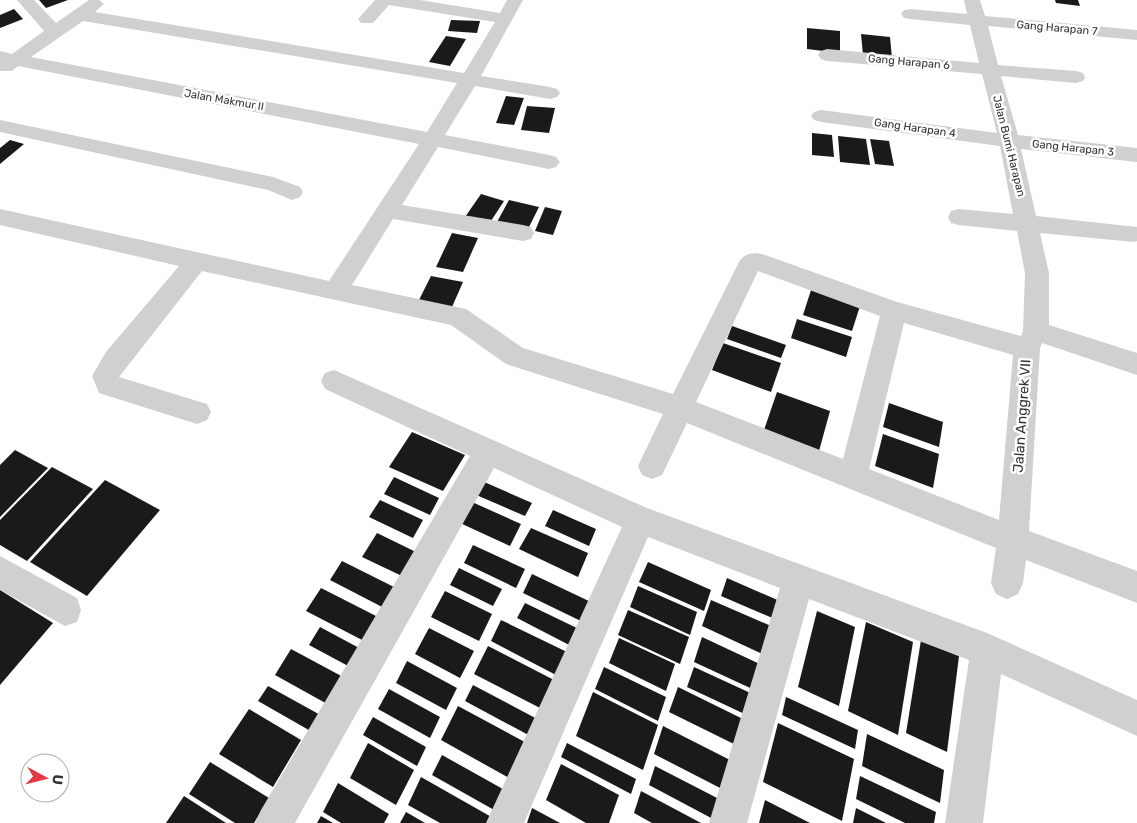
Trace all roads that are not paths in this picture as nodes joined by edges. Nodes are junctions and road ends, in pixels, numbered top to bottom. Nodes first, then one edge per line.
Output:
1 (25, 0) edge
2 (99, 0) edge
3 (384, 0) edge
4 (388, 0) edge
5 (515, 0) edge
6 (972, 0) edge
7 (910, 14) dead end
8 (81, 15) junction
9 (506, 19) junction
10 (367, 20) dead end
11 (977, 20) junction
12 (54, 31) junction
13 (1137, 35) edge
14 (827, 55) dead end
15 (5, 63) edge
16 (990, 70) junction
17 (1076, 77) dead end
18 (469, 78) junction
19 (550, 93) dead end
20 (821, 116) dead end
21 (0, 126) edge
22 (433, 139) junction
23 (1009, 141) junction
24 (1137, 155) edge
25 (549, 162) dead end
26 (292, 192) dead end
27 (388, 210) junction
28 (0, 217) edge
29 (959, 217) dead end
30 (1028, 225) junction
31 (523, 233) dead end
32 (1134, 234) dead end
33 (197, 261) junction
34 (1037, 283) joint
35 (336, 290) junction
36 (894, 311) junction
37 (1032, 340) junction
38 (1137, 364) edge
39 (334, 381) dead end
40 (681, 408) junction
41 (197, 412) dead end
42 (489, 450) junction
43 (652, 466) dead end
44 (853, 476) junction
45 (640, 520) junction
46 (1013, 540) junction
47 (0, 572) edge
48 (799, 579) junction
49 (1007, 584) dead end
50 (1137, 586) edge
51 (65, 610) dead end
52 (987, 650) junction
53 (1137, 718) edge
54 (274, 823) edge
55 (505, 823) edge
56 (728, 823) edge
57 (964, 823) edge

1 - 12 street
2 - 8 street
3 - 10 street
4 - 9 street
5 - 9 street
6 - 11 street, Jalan Bumi Harapan
7 - 11 street, Gang Harapan 7
8 - 12 street
8 - 18 street
9 - 18 street
11 - 13 street, Gang Harapan 7
11 - 16 street, Jalan Bumi Harapan
12 - 15 street
14 - 16 street, Gang Harapan 6
15 - 22 street, Jalan Makmur II
16 - 17 street, Gang Harapan 6
16 - 23 street, Jalan Bumi Harapan
18 - 19 street
18 - 22 street
20 - 23 street, Gang Harapan 4
21 - 26 street
22 - 25 street, Jalan Makmur II
22 - 27 street
23 - 24 street, Gang Harapan 3
23 - 30 street, Jalan Bumi Harapan
27 - 31 street
27 - 35 street
28 - 33 street
29 - 30 street
30 - 32 street
30 - 34 street, Jalan Bumi Harapan
33 - 35 street
33 - 41 street
34 - 37 street, Jalan Anggrek VII
35 - 40 street
36 - 37 street
36 - 40 street
36 - 44 street
37 - 38 street
37 - 46 street, Jalan Anggrek VII
39 - 42 street
40 - 43 street
40 - 44 street
42 - 45 street
42 - 54 street
44 - 46 street
45 - 48 street
45 - 55 street
46 - 49 street, Jalan Anggrek VII
46 - 50 street
47 - 51 street
48 - 52 street
48 - 56 street
52 - 53 street
52 - 57 street

